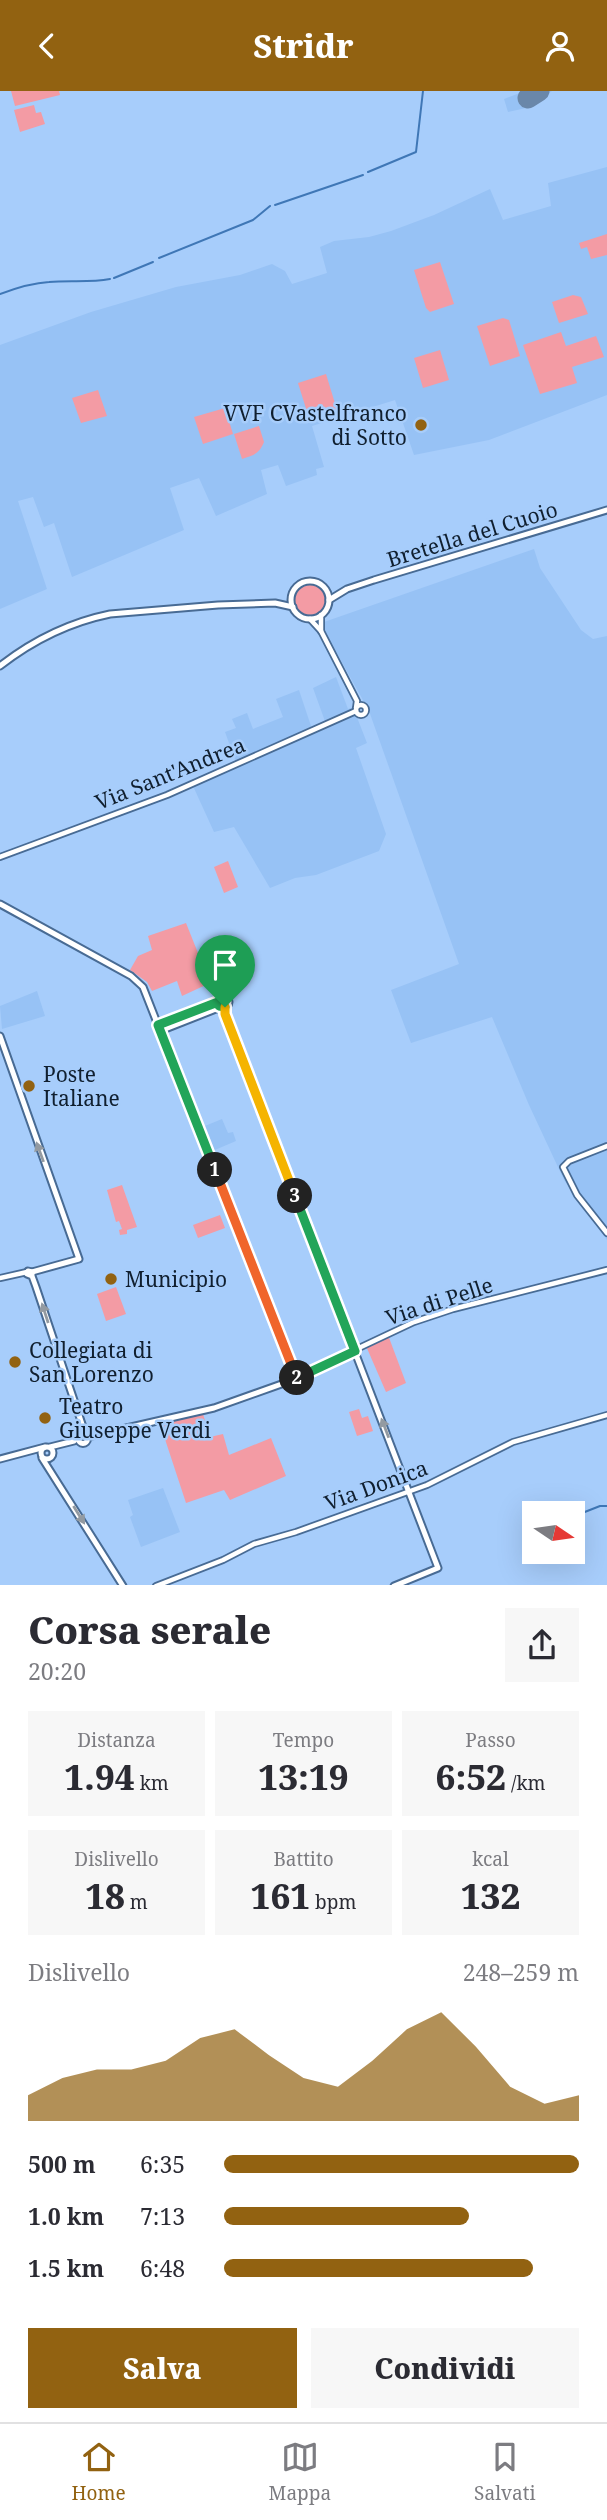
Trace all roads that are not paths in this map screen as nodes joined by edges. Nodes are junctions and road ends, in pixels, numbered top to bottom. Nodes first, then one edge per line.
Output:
1 (607, 510) edge
2 (347, 589) junction
3 (326, 590) junction
4 (292, 596) junction
5 (329, 600) junction
6 (275, 603) junction
7 (293, 607) junction
8 (321, 615) junction
9 (310, 619) junction
10 (321, 631) junction
11 (0, 666) edge
12 (356, 701) junction
13 (363, 705) junction
14 (355, 712) junction
15 (0, 857) edge
16 (0, 904) edge
17 (159, 1028) junction
18 (0, 1036) edge
19 (607, 1146) edge
20 (607, 1233) edge
21 (607, 1269) edge
22 (31, 1273) junction
23 (0, 1278) edge
24 (355, 1351) junction
25 (291, 1380) junction
26 (607, 1415) edge
27 (83, 1438) junction
28 (47, 1447) junction
29 (36, 1449) junction
30 (53, 1455) junction
31 (41, 1457) junction
32 (0, 1459) edge
33 (409, 1492) junction
34 (123, 1585) edge
35 (156, 1585) edge
36 (394, 1585) edge

1 - 2 main road, Bretella del Cuoio
2 - 3 main road, Bretella del Cuoio
2 - 5 main road, Bretella del Cuoio
3 - 4 main road, Bretella del Cuoio
3 - 5 main road
4 - 6 main road, Bretella del Cuoio
4 - 7 main road
5 - 8 main road
6 - 7 main road, Bretella del Cuoio
6 - 11 main road, Bretella del Cuoio
7 - 9 main road, Bretella del Cuoio
8 - 9 main road
8 - 10 street
9 - 10 street
10 - 12 street
12 - 13 street
12 - 14 street
13 - 14 street, Via Sant'Andrea
13 - 14 street
14 - 15 street, Via Sant'Andrea
16 - 17 main road
17 - 24 main road
17 - 25 main road
22 -> 18 main road
19 - 20 street
21 - 24 street, Via di Pelle
22 - 23 street
27 -> 22 main road
24 - 25 street, Via di Pelle
33 -> 24 main road
25 - 27 main road, Via di Pelle
26 - 33 street, Via Donica
27 - 28 main road
27 - 30 main road
28 - 29 main road
28 - 30 main road
28 - 31 main road
29 - 31 main road
29 - 32 main road
30 - 31 main road
31 -> 34 main road
33 - 35 street, Via Donica
33 - 36 main road

